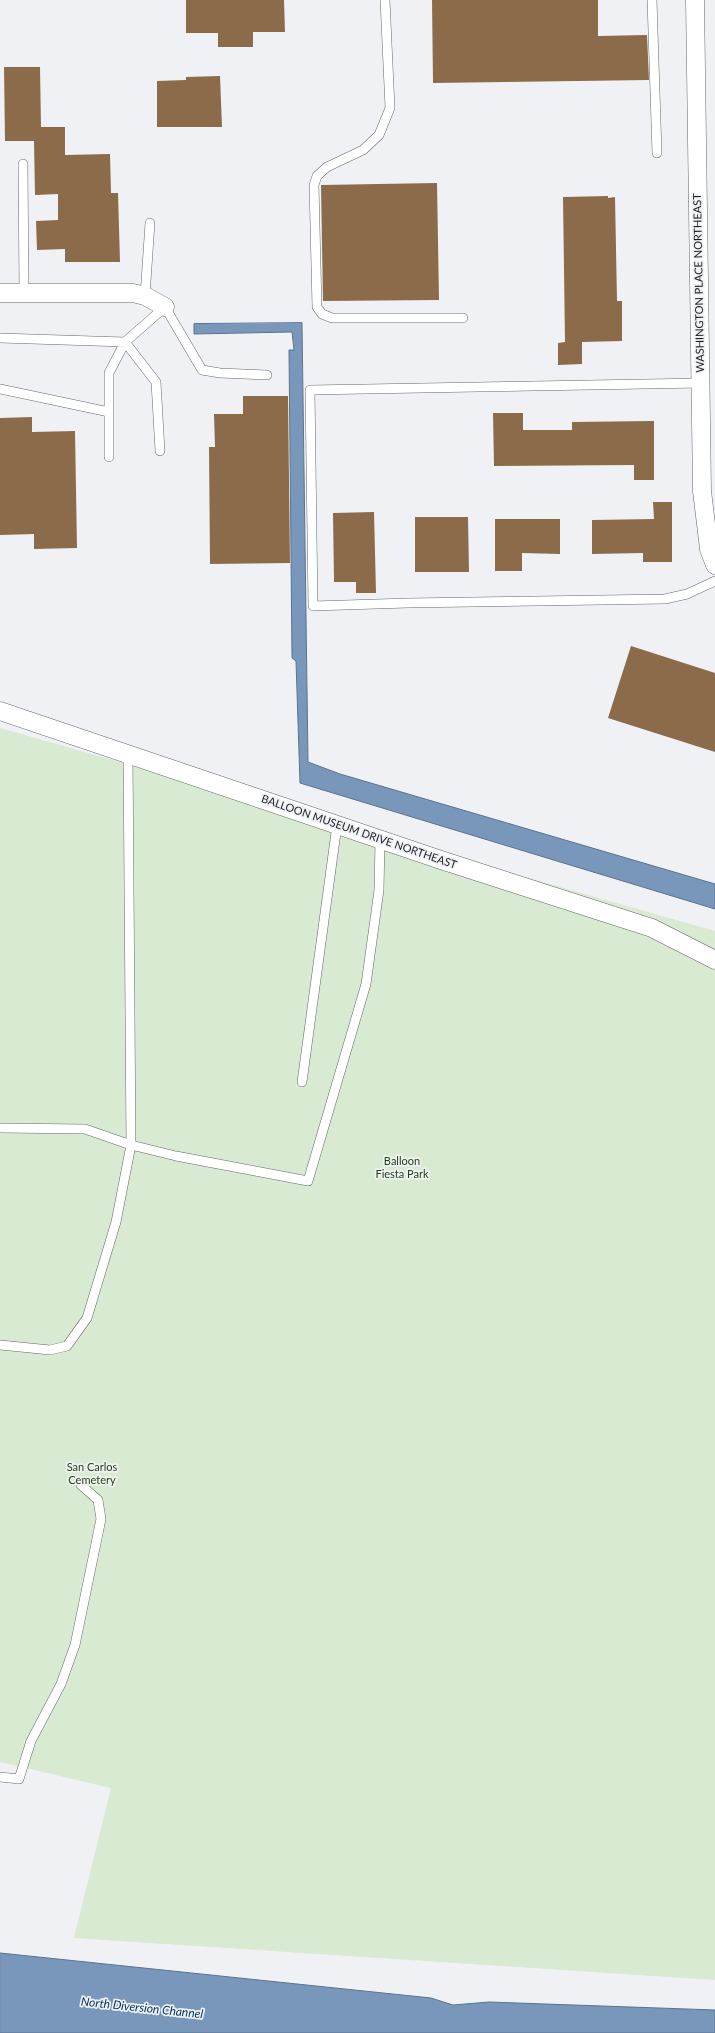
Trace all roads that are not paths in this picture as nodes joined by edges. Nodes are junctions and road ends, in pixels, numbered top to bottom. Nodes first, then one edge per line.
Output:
1 (385, 0) edge
2 (652, 0) edge
3 (695, 0) edge
4 (657, 153) dead end
5 (23, 164) dead end
6 (150, 223) dead end
7 (0, 293) edge
8 (24, 293) junction
9 (145, 296) junction
10 (165, 307) junction
11 (463, 318) dead end
12 (0, 338) edge
13 (125, 342) junction
14 (267, 375) dead end
15 (701, 383) junction
16 (0, 389) edge
17 (109, 412) junction
18 (160, 451) dead end
19 (109, 457) dead end
20 (715, 565) edge
21 (715, 580) edge
22 (0, 711) edge
23 (128, 755) junction
24 (337, 825) junction
25 (380, 840) junction
26 (715, 960) edge
27 (302, 1082) dead end
28 (0, 1128) edge
29 (131, 1145) junction
30 (0, 1345) edge
31 (81, 1485) dead end
32 (0, 1777) edge

1 - 11 lane
2 - 4 lane
3 - 15 street, WASHINGTON PLACE NORTHEAST
5 - 8 lane
6 - 9 lane
7 - 8 street
8 - 9 street
9 - 10 street
10 - 13 lane
10 - 14 lane
12 - 13 lane
13 - 17 lane
13 - 18 lane
15 - 20 street, WASHINGTON PLACE NORTHEAST
15 - 21 lane
16 - 17 lane
17 - 19 lane
22 - 23 street, BALLOON MUSEUM DRIVE NORTHEAST
23 - 24 street, BALLOON MUSEUM DRIVE NORTHEAST
23 - 29 lane
24 - 25 street, BALLOON MUSEUM DRIVE NORTHEAST
24 - 27 lane
25 - 26 street, BALLOON MUSEUM DRIVE NORTHEAST
25 - 29 lane
28 - 29 lane
29 - 30 lane
31 - 32 lane

